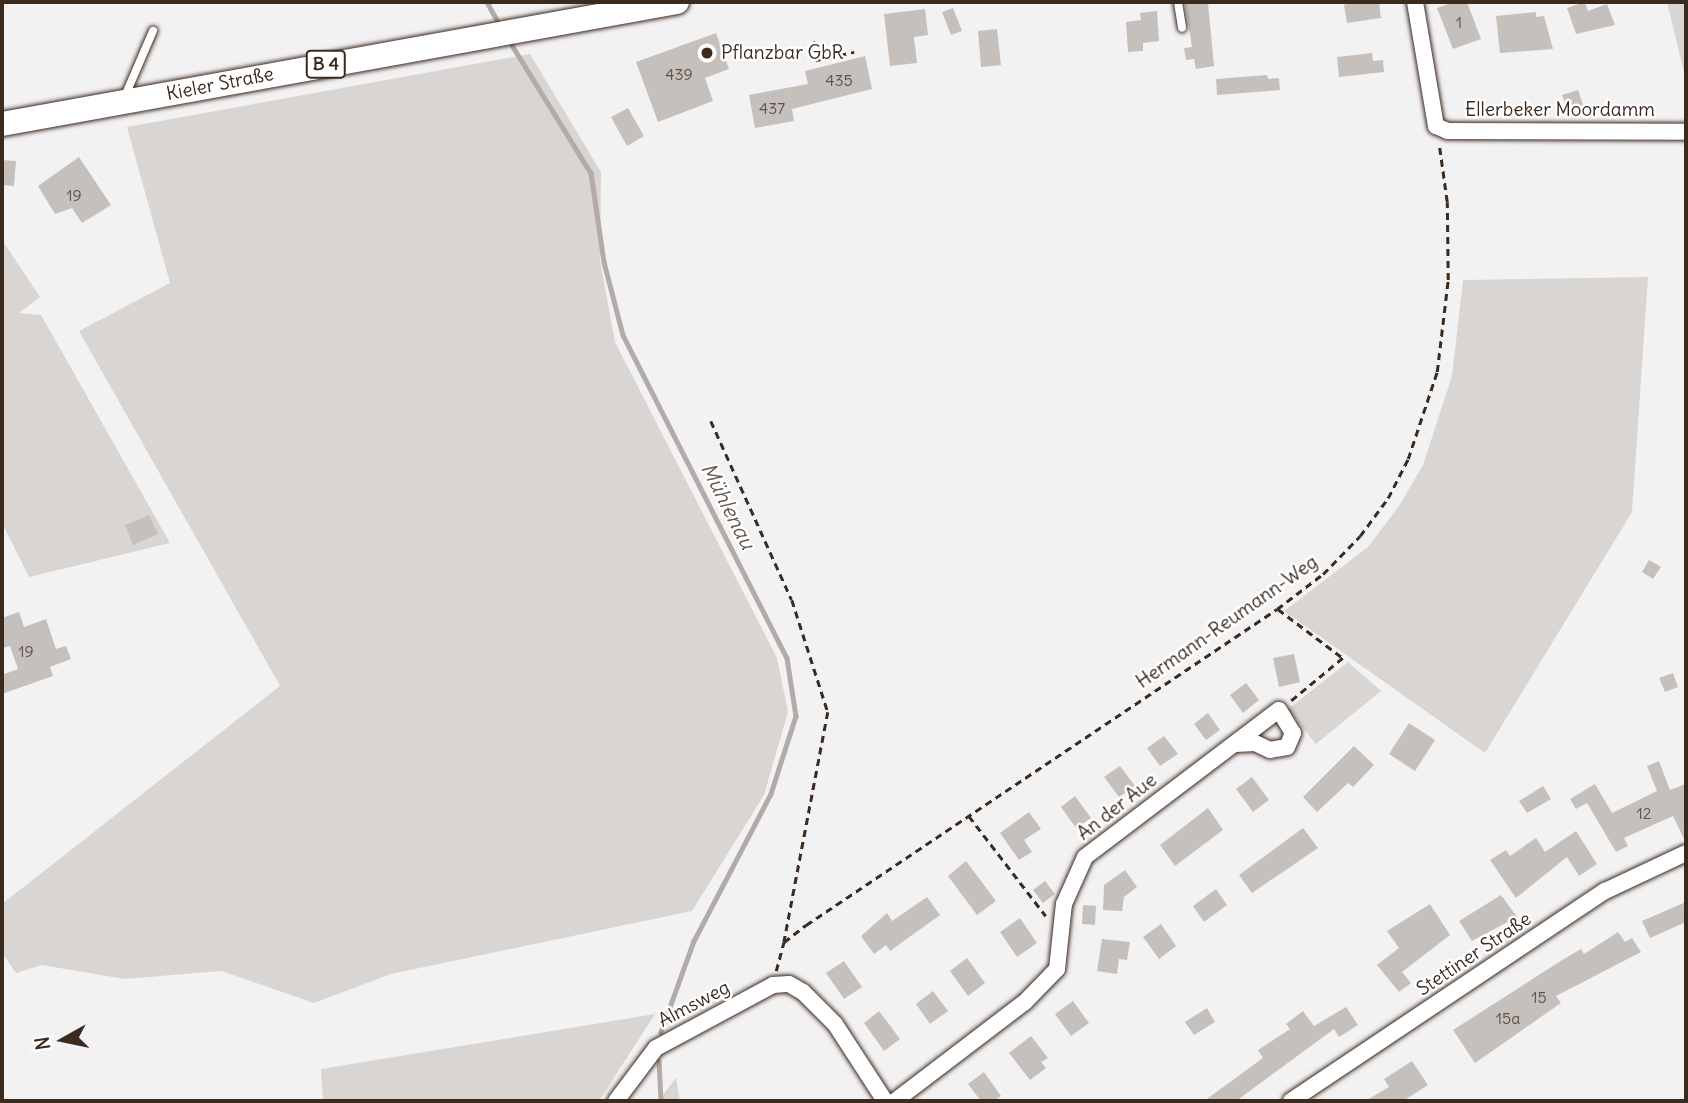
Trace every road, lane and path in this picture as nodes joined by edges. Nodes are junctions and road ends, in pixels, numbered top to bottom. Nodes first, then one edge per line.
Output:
1 (677, 2) edge
2 (1178, 2) edge
3 (1415, 2) edge
4 (1182, 27) dead end
5 (153, 31) dead end
6 (814, 41) dead end
7 (854, 52) dead end
8 (820, 59) junction
9 (816, 60) dead end
10 (123, 102) junction
11 (2, 124) edge
12 (1436, 126) junction
13 (1686, 132) edge
14 (711, 421) dead end
15 (1277, 609) junction
16 (1279, 710) junction
17 (1234, 744) junction
18 (969, 816) junction
19 (1686, 853) edge
20 (1063, 933) junction
21 (784, 942) junction
22 (773, 985) junction
23 (616, 1101) edge
24 (885, 1101) edge
25 (895, 1101) edge
26 (1291, 1101) edge

1 - 10 main road, Kieler Straße / B 4
2 - 4 lane
3 - 12 street
5 - 10 lane
6 - 8 path
7 - 8 path
8 - 9 path
10 - 11 main road, Kieler Straße / B 4
12 - 13 street, Ellerbeker Moordamm
12 - 15 path, Hermann-Reumann-Weg
14 - 21 path
15 - 16 path
15 - 18 path, Hermann-Reumann-Weg
16 - 17 street, An der Aue
16 - 17 street
17 - 20 street, An der Aue
18 - 20 path
18 - 21 path, Hermann-Reumann-Weg
19 - 26 street, Stettiner Straße
20 - 25 street, An der Aue
21 - 22 path
22 - 23 street, Almsweg
22 - 24 street

